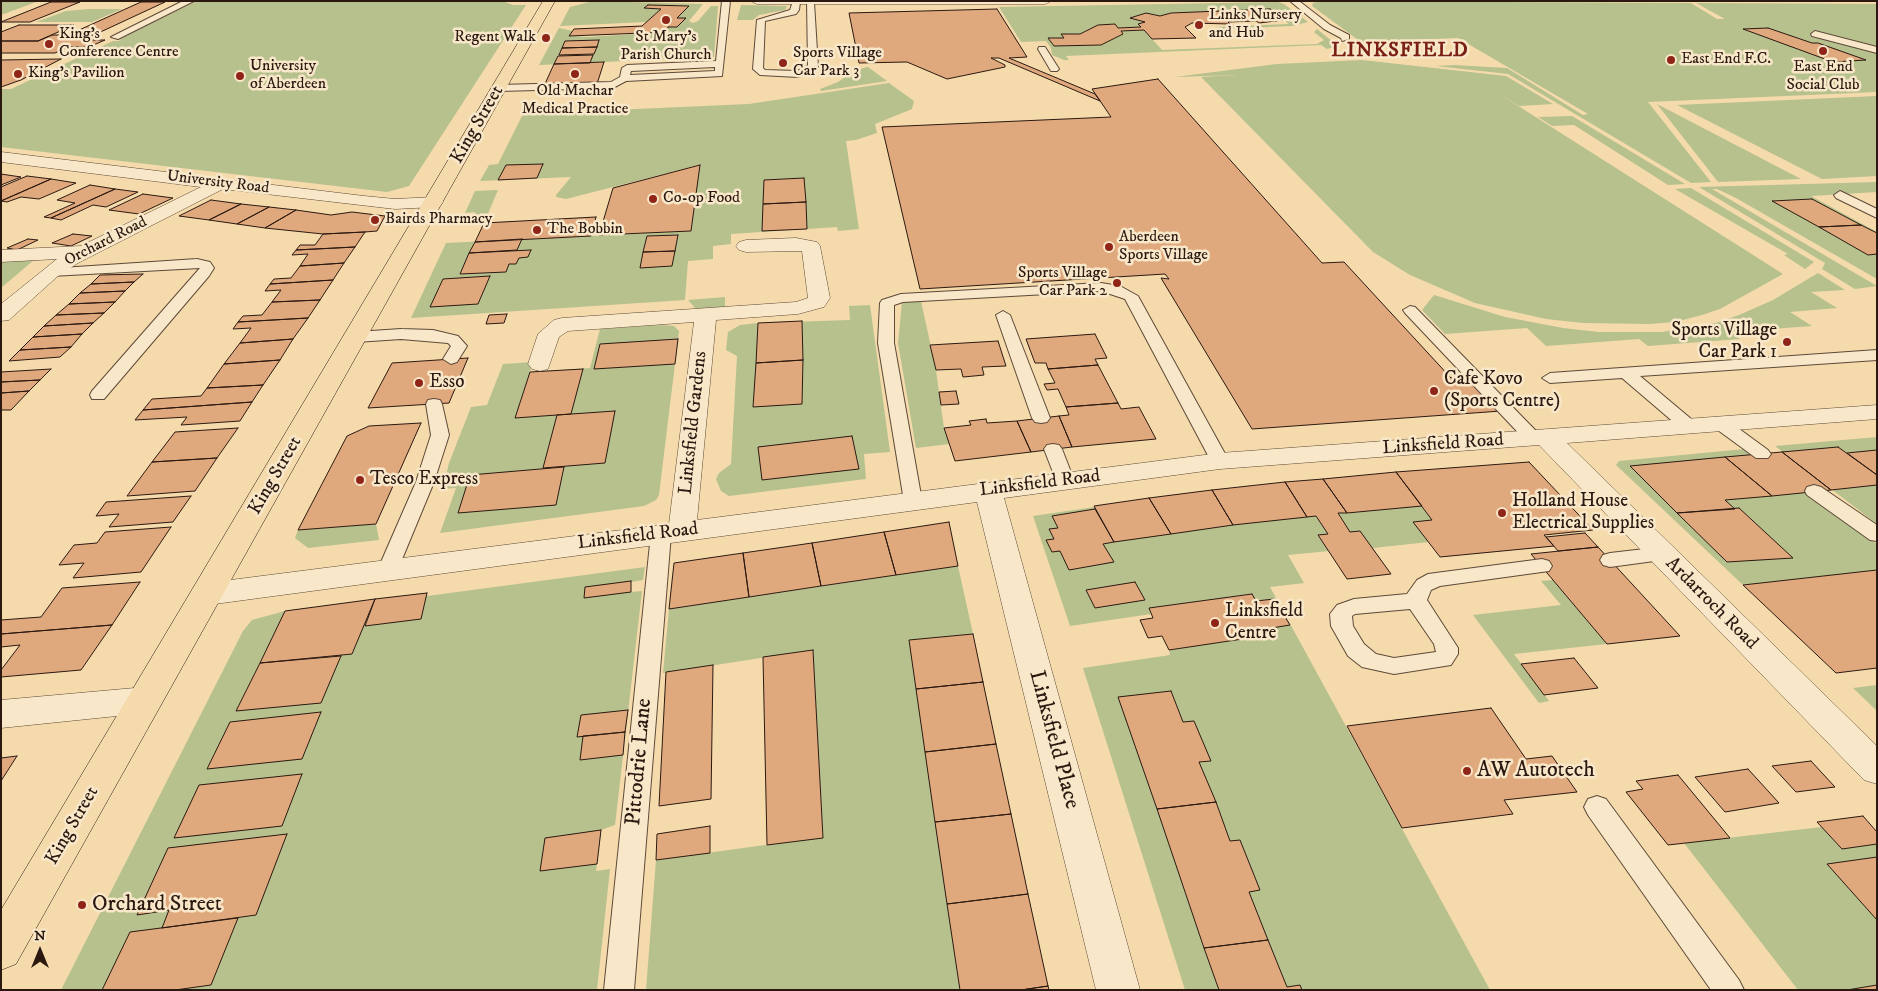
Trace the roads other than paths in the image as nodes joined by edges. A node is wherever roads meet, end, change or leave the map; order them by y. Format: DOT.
graph roads {
  1 [pos="190,1"];
  2 [pos="550,1"];
  3 [pos="726,1"];
  4 [pos="758,1"];
  5 [pos="785,1"];
  6 [pos="1045,1"];
  7 [pos="1294,1"];
  8 [pos="796,2"];
  9 [pos="810,2"];
  10 [pos="1815,34"];
  11 [pos="115,37"];
  12 [pos="1354,46"];
  13 [pos="1042,50"];
  14 [pos="1877,50"];
  15 [pos="1054,69"];
  16 [pos="499,88"];
  17 [pos="1,157"];
  18 [pos="220,184"];
  19 [pos="1840,195"];
  20 [pos="434,202"];
  21 [pos="1877,205"];
  22 [pos="1860,206"];
  23 [pos="1877,214"];
  24 [pos="746,246"];
  25 [pos="84,252"];
  26 [pos="1,256"];
  27 [pos="51,272"];
  28 [pos="1410,310"];
  29 [pos="706,314"];
  30 [pos="1,315"];
  31 [pos="1003,316"];
  32 [pos="356,337"];
  33 [pos="1877,355"];
  34 [pos="451,360"];
  35 [pos="540,364"];
  36 [pos="1626,373"];
  37 [pos="1550,378"];
  38 [pos="98,395"];
  39 [pos="434,404"];
  40 [pos="1877,412"];
  41 [pos="1041,418"];
  42 [pos="1721,424"];
  43 [pos="1690,427"];
  44 [pos="1541,438"];
  45 [pos="1053,449"];
  46 [pos="1762,454"];
  47 [pos="1220,461"];
  48 [pos="1065,480"];
  49 [pos="988,490"];
  50 [pos="1814,491"];
  51 [pos="913,501"];
  52 [pos="672,532"];
  53 [pos="1877,535"];
  54 [pos="1662,554"];
  55 [pos="1610,560"];
  56 [pos="1542,566"];
  57 [pos="388,569"];
  58 [pos="207,594"];
  59 [pos="1416,601"];
  60 [pos="146,700"];
  61 [pos="1,714"];
  62 [pos="1877,769"];
  63 [pos="1597,807"];
  64 [pos="1,950"];
  65 [pos="619,990"];
  66 [pos="1118,990"];
  67 [pos="1729,990"];
  1 -- 11 [label="lane"];
  2 -- 16 [label="main road, King Street"];
  3 -- 16 [label="lane"];
  4 -- 5 [label="street"];
  5 -- 8 [label="street"];
  6 -- 9 [label="street"];
  7 -- 12 [label="lane"];
  8 -- 9 [label="street"];
  8 -- 9 [label="lane"];
  10 -- 14 [label="lane"];
  13 -- 15 [label="lane"];
  16 -- 20 [label="main road, King Street"];
  17 -- 18 [label="street, University Road"];
  18 -- 20 [label="street, University Road"];
  18 -- 25 [label="street, Orchard Road"];
  19 -- 22 [label="lane"];
  20 -- 32 [label="main road, King Street"];
  21 -- 22 [label="lane"];
  22 -- 23 [label="lane"];
  24 -- 29 [label="street"];
  25 -- 26 [label="street"];
  25 -- 27 [label="street, Orchard Road"];
  27 -- 30 [label="street, Orchard Road"];
  27 -- 38 [label="lane"];
  28 -- 44 [label="lane"];
  29 -- 35 [label="street"];
  29 -- 52 [label="street, Linksfield Gardens"];
  31 -- 41 [label="lane"];
  32 -- 34 [label="lane"];
  32 -- 58 [label="main road, King Street"];
  33 -- 36 [label="lane"];
  36 -- 37 [label="lane"];
  36 -- 43 [label="lane"];
  39 -- 57 [label="lane"];
  40 -- 42 [label="street, Linksfield Road"];
  42 -- 43 [label="street, Linksfield Road"];
  42 -- 46 [label="lane"];
  43 -- 44 [label="street, Linksfield Road"];
  44 -- 47 [label="street, Linksfield Road"];
  44 -- 54 [label="street, Ardarroch Road"];
  45 -- 48 [label="lane"];
  47 -- 48 [label="street, Linksfield Road"];
  47 -- 51 [label="lane"];
  48 -- 49 [label="street, Linksfield Road"];
  49 -- 51 [label="street, Linksfield Road"];
  49 -- 66 [label="street, Linksfield Place"];
  50 -- 53 [label="lane"];
  51 -- 52 [label="street, Linksfield Road"];
  52 -- 57 [label="street, Linksfield Road"];
  52 -- 65 [label="lane, Pittodrie Lane"];
  54 -- 55 [label="lane"];
  54 -- 62 [label="street, Ardarroch Road"];
  56 -- 59 [label="lane"];
  57 -- 58 [label="street, Linksfield Road"];
  58 -- 60 [label="main road, King Street"];
  59 -- 59 [label="lane"];
  60 -- 61 [label="street"];
  60 -- 64 [label="main road, King Street"];
  63 -- 67 [label="lane"];
}
